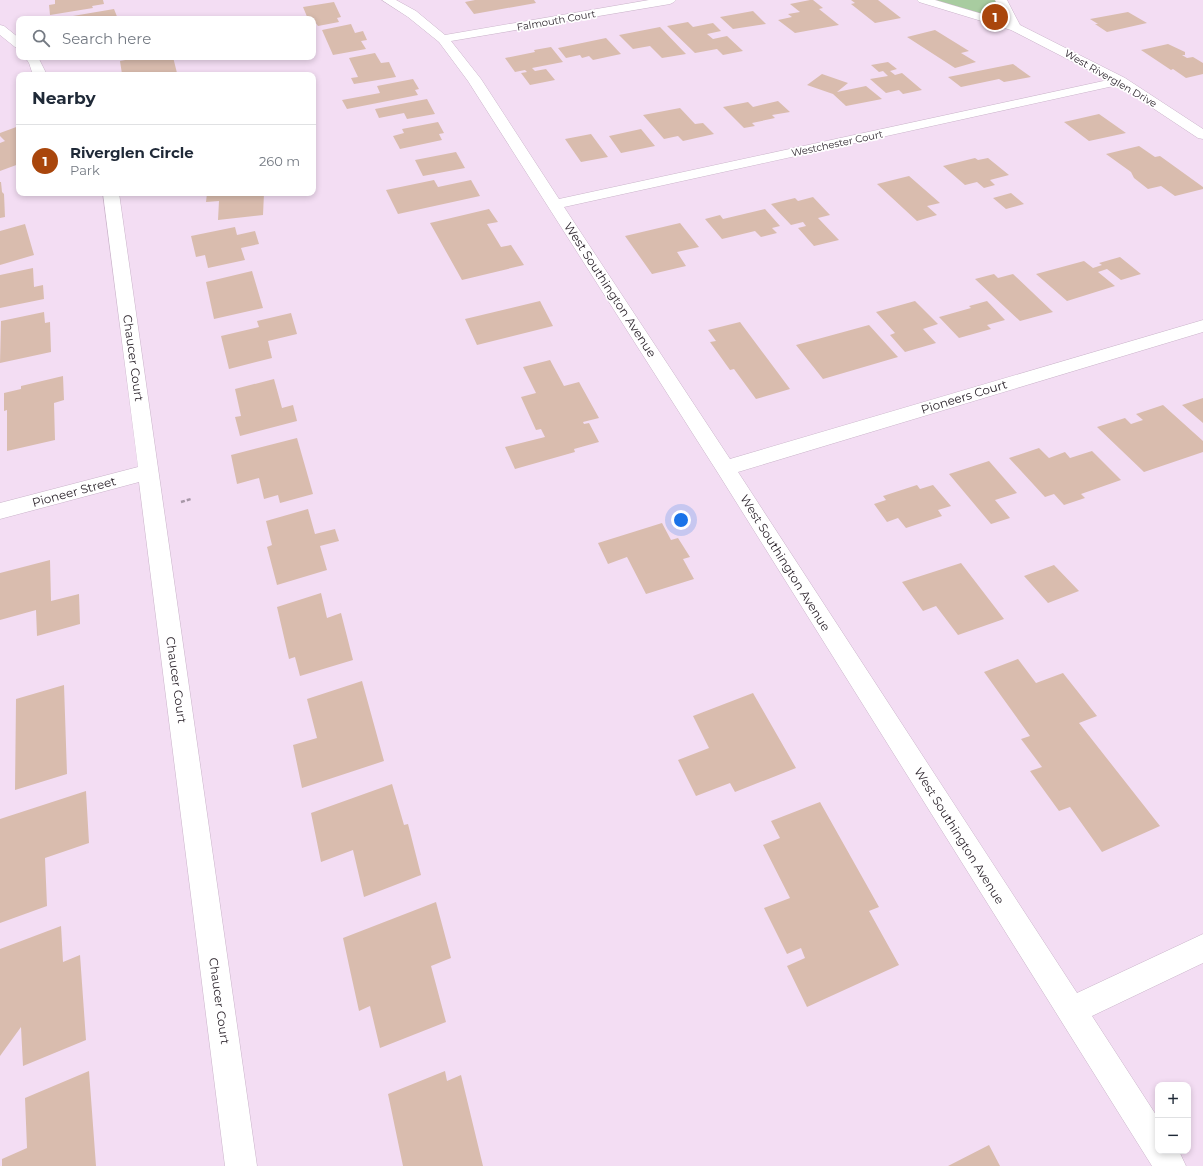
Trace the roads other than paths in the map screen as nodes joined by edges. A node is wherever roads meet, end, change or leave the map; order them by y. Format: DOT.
graph roads {
  1 [pos="388,0"];
  2 [pos="670,0"];
  3 [pos="923,0"];
  4 [pos="1001,0"];
  5 [pos="1015,27"];
  6 [pos="0,29"];
  7 [pos="443,40"];
  8 [pos="16,42"];
  9 [pos="33,60"];
  10 [pos="39,72"];
  11 [pos="1120,81"];
  12 [pos="1203,134"];
  13 [pos="111,196"];
  14 [pos="555,204"];
  15 [pos="1203,326"];
  16 [pos="725,468"];
  17 [pos="148,472"];
  18 [pos="0,511"];
  19 [pos="1203,948"];
  20 [pos="1071,1011"];
  21 [pos="1155,1142"];
  22 [pos="1163,1154"];
  23 [pos="241,1166"];
  24 [pos="1170,1166"];
  1 -- 7 [label="street, West Southington Avenue"];
  2 -- 7 [label="street, Falmouth Court"];
  3 -- 5 [label="street, West Riverglen Drive"];
  4 -- 5 [label="street"];
  5 -- 11 [label="street, West Riverglen Drive"];
  6 -- 8 [label="street"];
  7 -- 14 [label="street, West Southington Avenue"];
  9 -- 10 [label="street"];
  11 -- 12 [label="street, West Riverglen Drive"];
  11 -- 14 [label="street, Westchester Court"];
  13 -- 17 [label="street, Chaucer Court"];
  14 -- 16 [label="street, West Southington Avenue"];
  15 -- 16 [label="street, Pioneers Court"];
  16 -- 20 [label="street, West Southington Avenue"];
  17 -- 18 [label="street, Pioneer Street"];
  17 -- 23 [label="street, Chaucer Court"];
  19 -- 20 [label="street"];
  20 -- 21 [label="street, West Southington Avenue"];
  22 -- 24 [label="street"];
}
